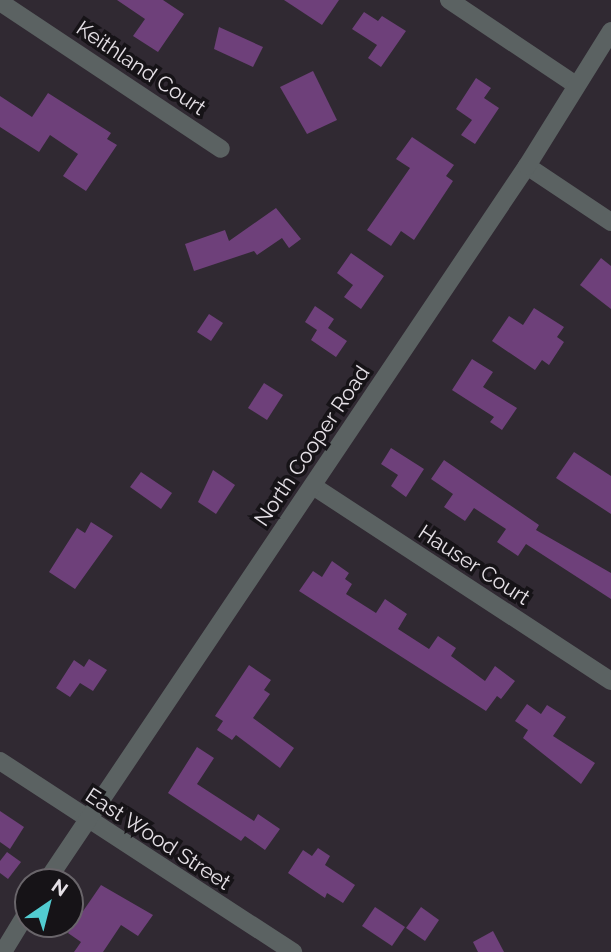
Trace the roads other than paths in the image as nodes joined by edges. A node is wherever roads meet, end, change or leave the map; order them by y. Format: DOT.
graph roads {
  1 [pos="449,0"];
  2 [pos="0,2"];
  3 [pos="611,32"];
  4 [pos="576,85"];
  5 [pos="221,149"];
  6 [pos="527,166"];
  7 [pos="611,222"];
  8 [pos="313,486"];
  9 [pos="611,681"];
  10 [pos="0,761"];
  11 [pos="85,820"];
  12 [pos="55,868"];
  13 [pos="14,934"];
  14 [pos="3,952"];
  15 [pos="293,952"];
  1 -- 4 [label="street"];
  2 -- 5 [label="street, Keithland Court"];
  3 -- 4 [label="street, North Cooper Road"];
  4 -- 6 [label="street, North Cooper Road"];
  6 -- 7 [label="street"];
  6 -- 8 [label="street, North Cooper Road"];
  8 -- 9 [label="street, Hauser Court"];
  8 -- 11 [label="street, North Cooper Road"];
  10 -- 11 [label="street, East Wood Street"];
  11 -- 12 [label="street, North Cooper Road"];
  11 -- 15 [label="street, East Wood Street"];
  13 -- 14 [label="street"];
}
